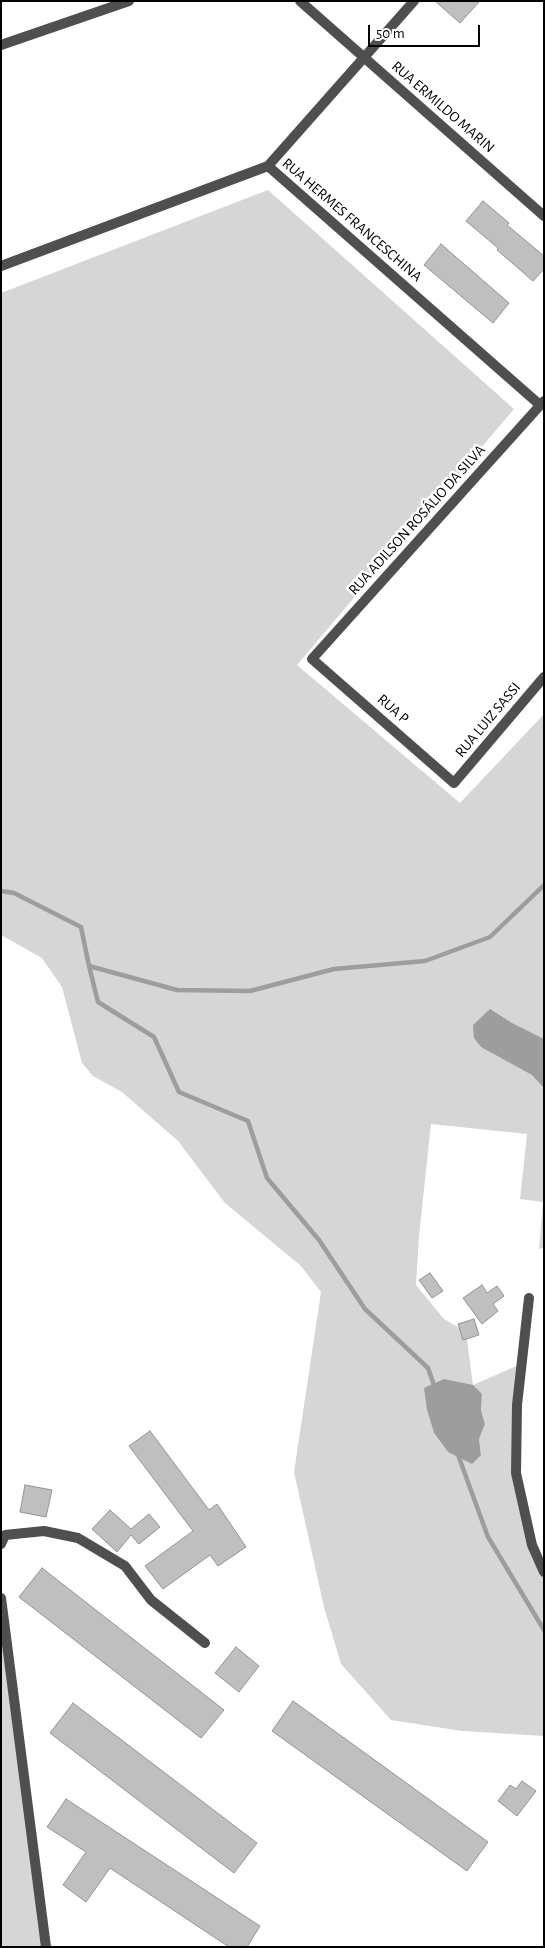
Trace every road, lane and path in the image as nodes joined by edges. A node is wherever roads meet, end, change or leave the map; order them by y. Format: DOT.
graph roads {
  1 [pos="129,1"];
  2 [pos="300,1"];
  3 [pos="414,1"];
  4 [pos="1,45"];
  5 [pos="364,58"];
  6 [pos="268,166"];
  7 [pos="544,216"];
  8 [pos="1,266"];
  9 [pos="542,403"];
  10 [pos="312,659"];
  11 [pos="544,677"];
  12 [pos="454,783"];
  13 [pos="529,1298"];
  14 [pos="1,1544"];
  15 [pos="544,1572"];
  16 [pos="1,1598"];
  17 [pos="205,1643"];
  18 [pos="46,1947"];
  1 -- 4 [label="street"];
  2 -- 5 [label="street, RUA ERMILDO MARIN"];
  3 -- 5 [label="street"];
  5 -- 6 [label="street"];
  5 -- 7 [label="street, RUA ERMILDO MARIN"];
  6 -- 8 [label="street, RUA HERMES FRANCESCHINA"];
  6 -- 9 [label="street, RUA HERMES FRANCESCHINA"];
  9 -- 10 [label="street, RUA ADILSON ROSÁLIO DA SILVA"];
  10 -- 12 [label="street, RUA P"];
  11 -- 12 [label="street, RUA LUIZ SASSI"];
  13 -- 15 [label="street"];
  14 -- 17 [label="street"];
  16 -- 18 [label="street"];
}
